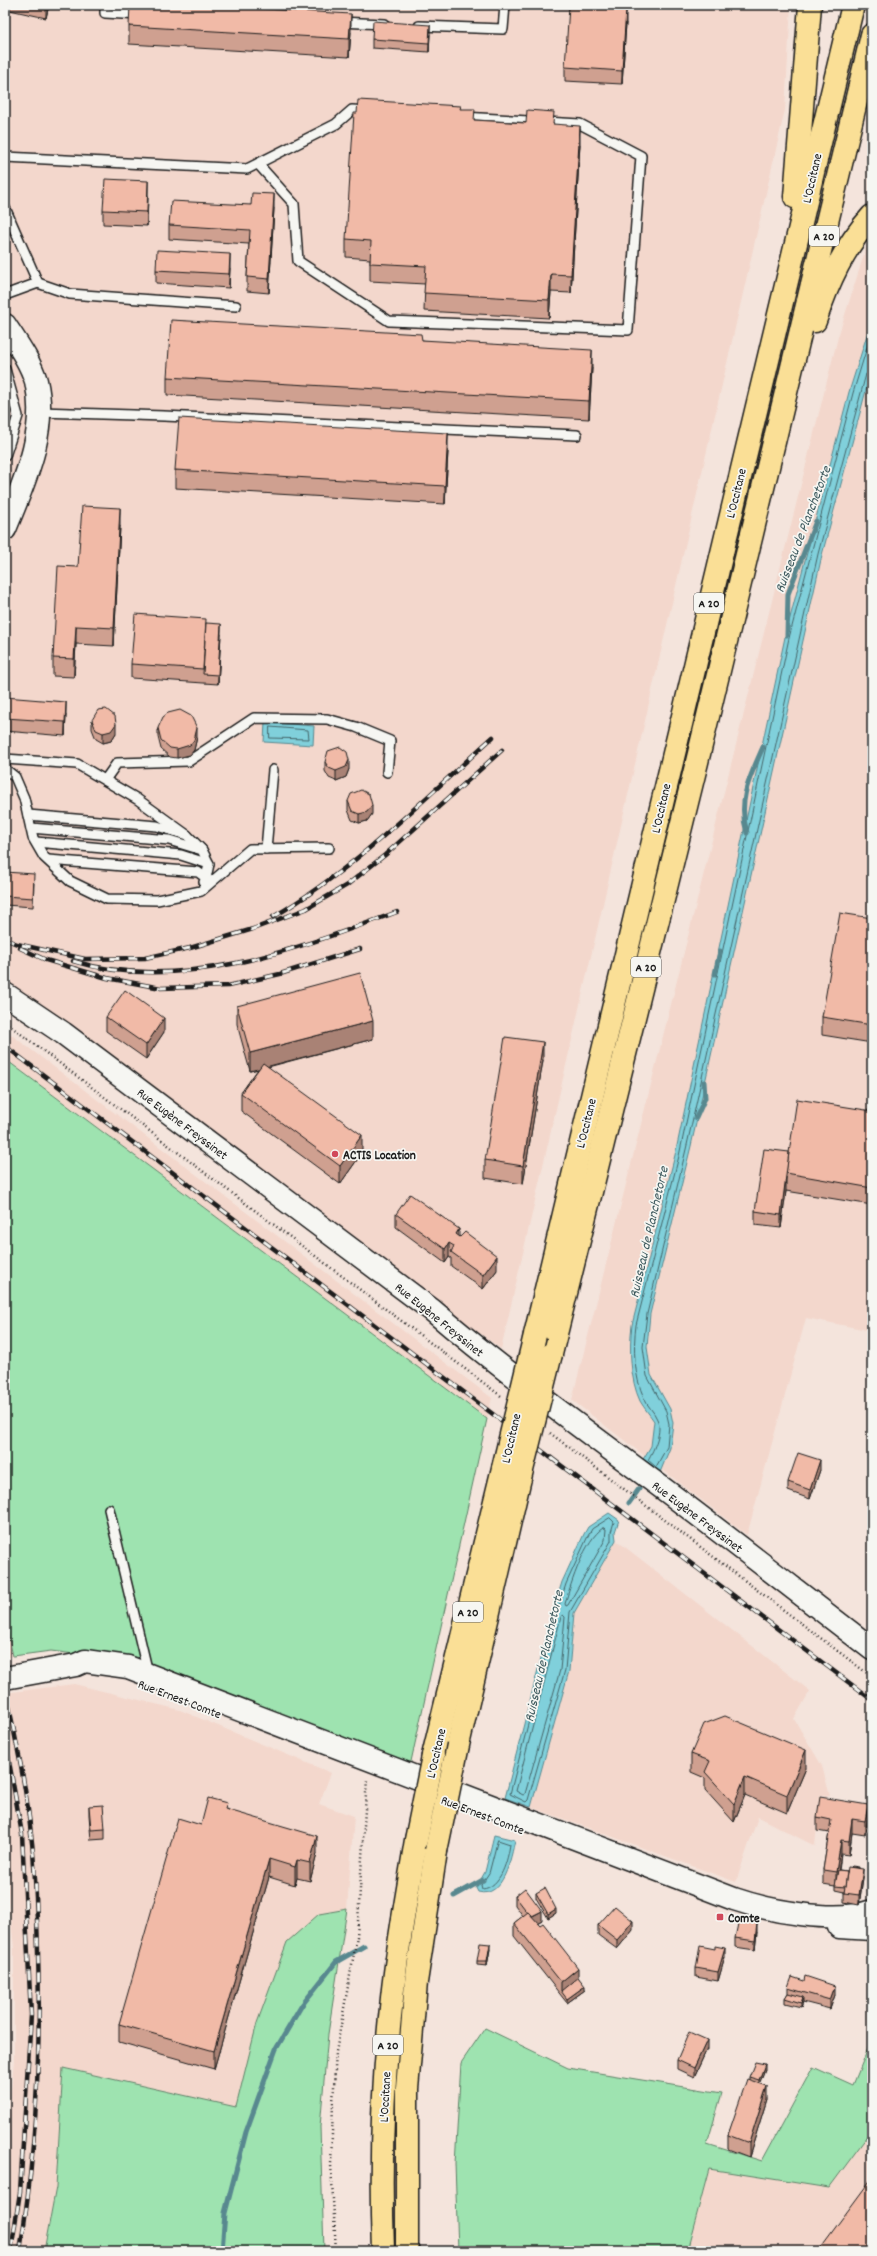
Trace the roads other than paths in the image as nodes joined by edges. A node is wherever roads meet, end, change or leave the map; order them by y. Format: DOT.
graph roads {
  1 [pos="105,5"];
  2 [pos="505,5"];
  3 [pos="810,5"];
  4 [pos="853,5"];
  5 [pos="152,15"];
  6 [pos="328,22"];
  7 [pos="391,25"];
  8 [pos="407,25"];
  9 [pos="872,35"];
  10 [pos="376,111"];
  11 [pos="454,116"];
  12 [pos="5,157"];
  13 [pos="258,164"];
  14 [pos="5,208"];
  15 [pos="872,216"];
  16 [pos="788,276"];
  17 [pos="38,282"];
  18 [pos="5,295"];
  19 [pos="236,306"];
  20 [pos="5,325"];
  21 [pos="5,370"];
  22 [pos="40,412"];
  23 [pos="577,435"];
  24 [pos="775,438"];
  25 [pos="5,456"];
  26 [pos="10,503"];
  27 [pos="5,529"];
  28 [pos="5,759"];
  29 [pos="5,769"];
  30 [pos="273,770"];
  31 [pos="387,772"];
  32 [pos="105,780"];
  33 [pos="28,815"];
  34 [pos="31,828"];
  35 [pos="187,835"];
  36 [pos="36,842"];
  37 [pos="329,848"];
  38 [pos="266,849"];
  39 [pos="202,850"];
  40 [pos="48,860"];
  41 [pos="209,864"];
  42 [pos="206,878"];
  43 [pos="200,891"];
  44 [pos="5,994"];
  45 [pos="512,1473"];
  46 [pos="109,1509"];
  47 [pos="872,1650"];
  48 [pos="76,1665"];
  49 [pos="148,1674"];
  50 [pos="5,1678"];
  51 [pos="872,1911"];
  52 [pos="872,1929"];
  53 [pos="383,2251"];
  54 [pos="408,2251"];
  1 -- 5 [label="lane"];
  2 -- 8 [label="lane"];
  3 -- 16 [label="highway"];
  4 -- 16 [label="highway, L'Occitane / A 20"];
  6 -- 7 [label="lane"];
  9 -- 24 [label="highway, L'Occitane / A 20"];
  10 -- 13 [label="lane"];
  11 -- 13 [label="lane"];
  12 -- 13 [label="lane"];
  14 -- 17 [label="lane"];
  15 -- 24 [label="highway"];
  16 -- 45 [label="highway, L'Occitane / A 20, bridge"];
  17 -- 18 [label="lane"];
  17 -- 19 [label="lane"];
  20 -- 22 [label="street"];
  21 -- 25 [label="lane"];
  22 -- 23 [label="lane"];
  22 -- 26 [label="street"];
  24 -- 45 [label="highway, L'Occitane / A 20, bridge"];
  26 -- 27 [label="street"];
  28 -- 32 [label="lane"];
  29 -- 33 [label="lane"];
  30 -- 38 [label="lane"];
  31 -- 32 [label="lane"];
  32 -- 35 [label="lane"];
  33 -- 34 [label="lane"];
  33 -- 35 [label="lane"];
  34 -- 36 [label="lane"];
  34 -- 39 [label="lane"];
  35 -- 39 [label="lane"];
  36 -- 40 [label="lane"];
  36 -- 41 [label="lane"];
  37 -- 38 [label="lane"];
  38 -- 43 [label="lane"];
  39 -- 41 [label="lane"];
  40 -- 42 [label="lane"];
  40 -- 43 [label="lane"];
  41 -- 42 [label="lane"];
  42 -- 43 [label="lane"];
  44 -- 47 [label="street, Rue Eugène Freyssinet"];
  45 -- 53 [label="highway, L'Occitane / A 20, bridge"];
  45 -- 54 [label="highway, L'Occitane / A 20, bridge"];
  46 -- 49 [label="lane"];
  48 -- 49 [label="street, Rue Ernest Comte"];
  48 -- 50 [label="street, Rue Ernest Comte"];
  48 -- 52 [label="street, Rue Ernest Comte"];
  49 -- 51 [label="street, Rue Ernest Comte"];
}
